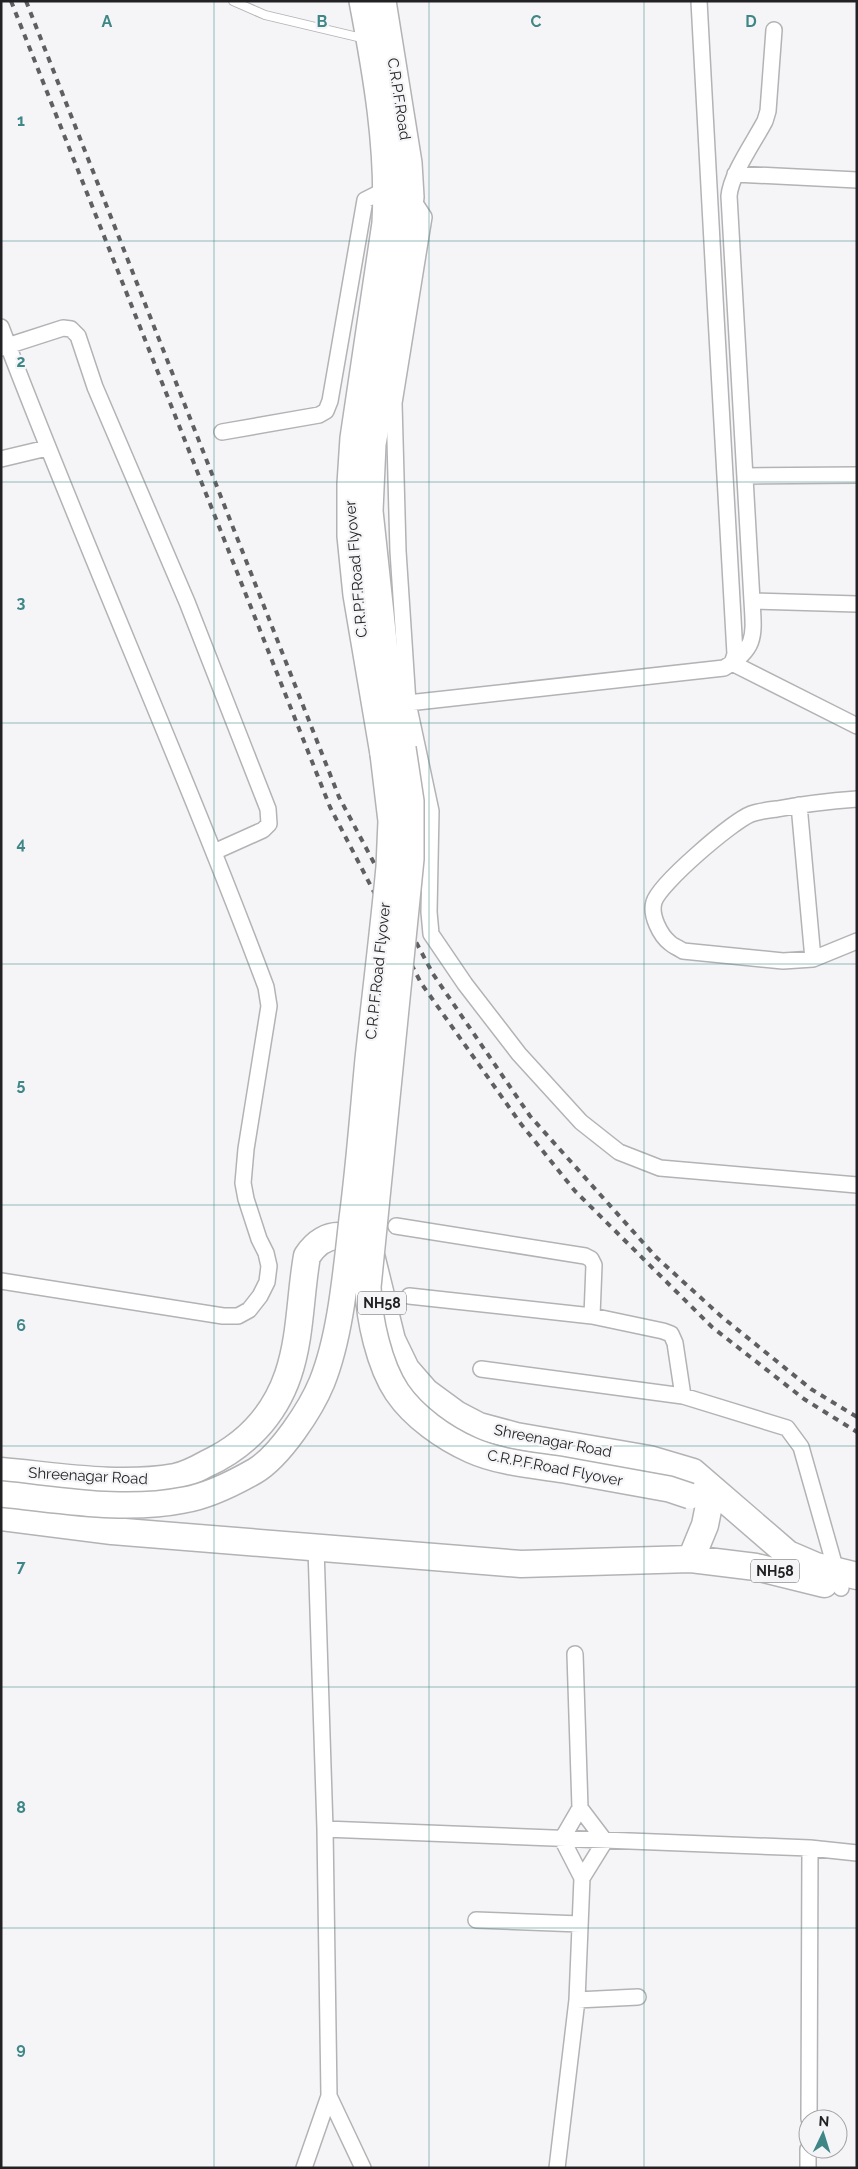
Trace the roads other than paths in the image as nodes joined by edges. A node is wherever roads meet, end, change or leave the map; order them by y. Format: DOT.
graph roads {
  1 [pos="233,1"];
  2 [pos="362,1"];
  3 [pos="383,1"];
  4 [pos="700,1"];
  5 [pos="774,30"];
  6 [pos="369,40"];
  7 [pos="735,174"];
  8 [pos="857,180"];
  9 [pos="387,189"];
  10 [pos="411,197"];
  11 [pos="1,327"];
  12 [pos="5,347"];
  13 [pos="222,432"];
  14 [pos="47,448"];
  15 [pos="1,459"];
  16 [pos="857,475"];
  17 [pos="746,476"];
  18 [pos="752,601"];
  19 [pos="857,604"];
  20 [pos="732,663"];
  21 [pos="408,703"];
  22 [pos="857,726"];
  23 [pos="857,798"];
  24 [pos="799,805"];
  25 [pos="214,852"];
  26 [pos="857,941"];
  27 [pos="813,959"];
  28 [pos="857,1185"];
  29 [pos="396,1226"];
  30 [pos="1,1282"];
  31 [pos="409,1296"];
  32 [pos="592,1316"];
  33 [pos="481,1369"];
  34 [pos="683,1396"];
  35 [pos="1,1471"];
  36 [pos="1,1494"];
  37 [pos="699,1501"];
  38 [pos="739,1512"];
  39 [pos="1,1517"];
  40 [pos="316,1548"];
  41 [pos="691,1560"];
  42 [pos="848,1582"];
  43 [pos="574,1654"];
  44 [pos="580,1808"];
  45 [pos="325,1829"];
  46 [pos="562,1839"];
  47 [pos="605,1841"];
  48 [pos="810,1848"];
  49 [pos="857,1853"];
  50 [pos="582,1878"];
  51 [pos="476,1920"];
  52 [pos="580,1924"];
  53 [pos="638,1997"];
  54 [pos="577,2000"];
  55 [pos="329,2096"];
  56 [pos="808,2109"];
  57 [pos="307,2161"];
  58 [pos="297,2168"];
  59 [pos="363,2168"];
  60 [pos="557,2168"];
  1 -- 6 [label="lane"];
  2 -- 6 [label="main road, C.R.P.F.Road"];
  3 -- 10 [label="main road, C.R.P.F.Road"];
  4 -- 20 [label="street"];
  5 -- 7 [label="street"];
  6 -- 9 [label="main road, C.R.P.F.Road"];
  7 -- 8 [label="street"];
  7 -- 17 [label="street"];
  9 -- 10 [label="street"];
  9 -- 13 [label="street"];
  9 -- 36 [label="main road, C.R.P.F.Road Flyover, bridge"];
  10 -- 21 [label="street"];
  10 -- 37 [label="main road, C.R.P.F.Road Flyover, bridge"];
  11 -- 12 [label="street"];
  12 -- 14 [label="street"];
  12 -- 25 [label="street"];
  14 -- 15 [label="street"];
  14 -- 25 [label="street"];
  16 -- 17 [label="street"];
  17 -- 18 [label="street"];
  18 -- 19 [label="street"];
  18 -- 20 [label="street"];
  20 -- 21 [label="street"];
  20 -- 22 [label="street"];
  21 -- 28 [label="street"];
  23 -- 24 [label="street"];
  24 -- 27 [label="street"];
  24 -- 27 [label="street"];
  25 -- 30 [label="street"];
  26 -- 27 [label="street"];
  29 -- 32 [label="street"];
  31 -- 32 [label="street"];
  32 -- 34 [label="street"];
  33 -- 34 [label="street"];
  34 -- 42 [label="street"];
  35 -- 38 [label="highway, Shreenagar Road / NH58"];
  37 -- 38 [label="main road"];
  37 -- 41 [label="highway"];
  38 -- 42 [label="highway, Shreenagar Road / NH58"];
  39 -- 40 [label="highway, NH58"];
  40 -- 41 [label="highway, NH58"];
  40 -- 45 [label="street"];
  41 -- 42 [label="highway, NH58"];
  43 -- 44 [label="street"];
  44 -- 46 [label="street"];
  44 -- 47 [label="street"];
  45 -- 46 [label="street"];
  45 -- 55 [label="street"];
  46 -- 47 [label="street"];
  46 -- 50 [label="street"];
  47 -- 48 [label="street"];
  47 -- 50 [label="street"];
  48 -- 49 [label="street"];
  48 -- 56 [label="street"];
  50 -- 52 [label="street"];
  51 -- 52 [label="street"];
  52 -- 54 [label="street"];
  53 -- 54 [label="street"];
  54 -- 60 [label="street"];
  55 -- 57 [label="street"];
  55 -- 59 [label="street"];
  57 -- 58 [label="street"];
}
